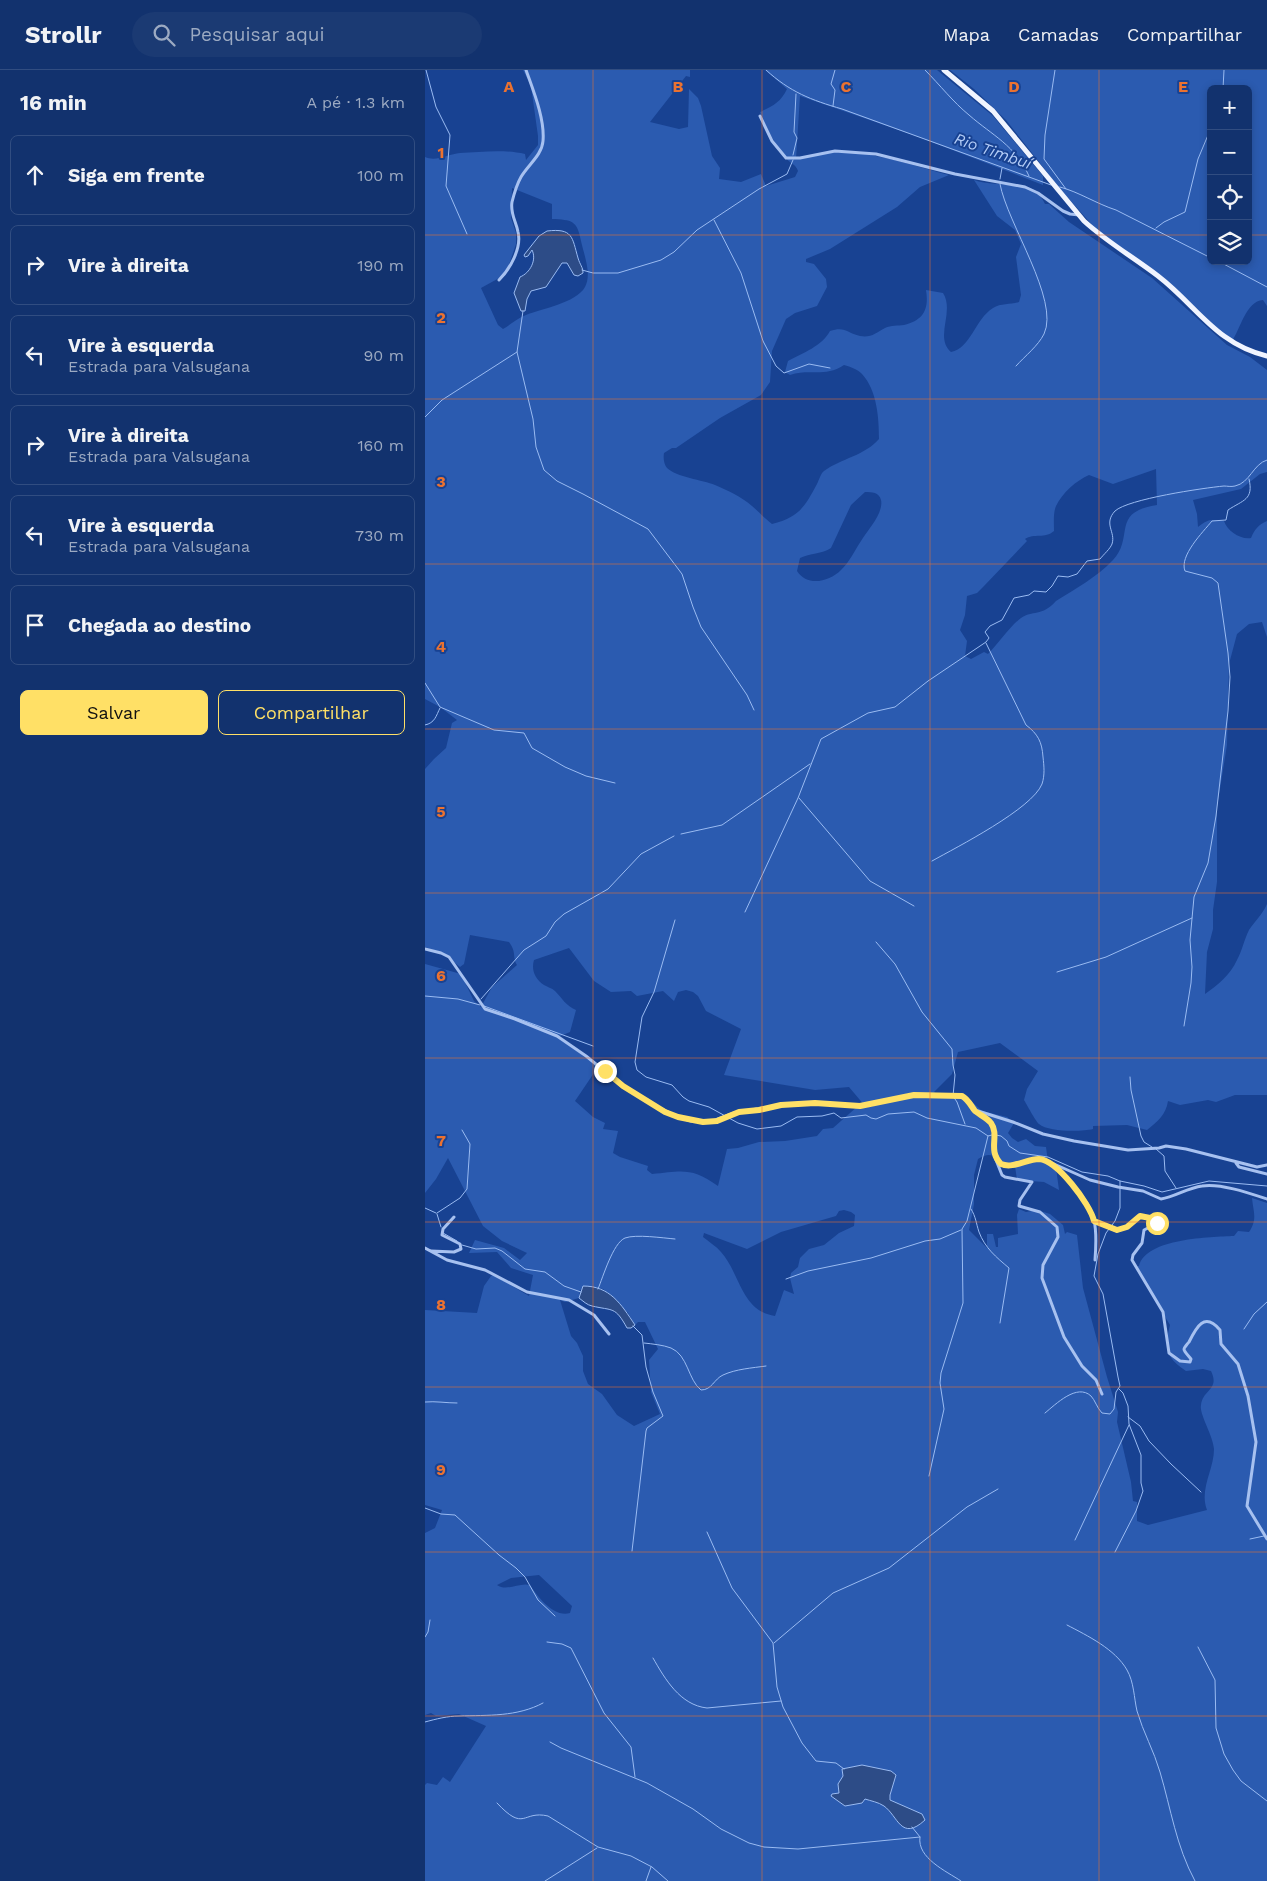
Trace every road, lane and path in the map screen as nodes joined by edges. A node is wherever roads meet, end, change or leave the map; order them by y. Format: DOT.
graph roads {
  1 [pos="526,70"];
  2 [pos="944,70"];
  3 [pos="760,116"];
  4 [pos="1080,216"];
  5 [pos="499,280"];
  6 [pos="1267,356"];
  7 [pos="425,949"];
  8 [pos="975,1110"];
  9 [pos="995,1158"];
  10 [pos="1236,1163"];
  11 [pos="1267,1164"];
  12 [pos="1055,1166"];
  13 [pos="1267,1174"];
  14 [pos="1267,1199"];
  15 [pos="454,1217"];
  16 [pos="1094,1221"];
  17 [pos="425,1248"];
  18 [pos="430,1251"];
  19 [pos="1095,1260"];
  20 [pos="609,1334"];
  21 [pos="1102,1394"];
  22 [pos="1267,1539"];
  1 -- 5 [label="street"];
  2 -- 4 [label="main road"];
  3 -- 4 [label="street"];
  4 -- 6 [label="main road"];
  7 -- 8 [label="street"];
  8 -- 9 [label="street"];
  8 -- 10 [label="street"];
  9 -- 12 [label="street"];
  9 -- 21 [label="street"];
  10 -- 11 [label="street"];
  10 -- 13 [label="street"];
  12 -- 14 [label="street"];
  12 -- 16 [label="street"];
  15 -- 18 [label="street"];
  16 -- 19 [label="street"];
  16 -- 22 [label="street"];
  17 -- 18 [label="street"];
  18 -- 20 [label="street"];
}
